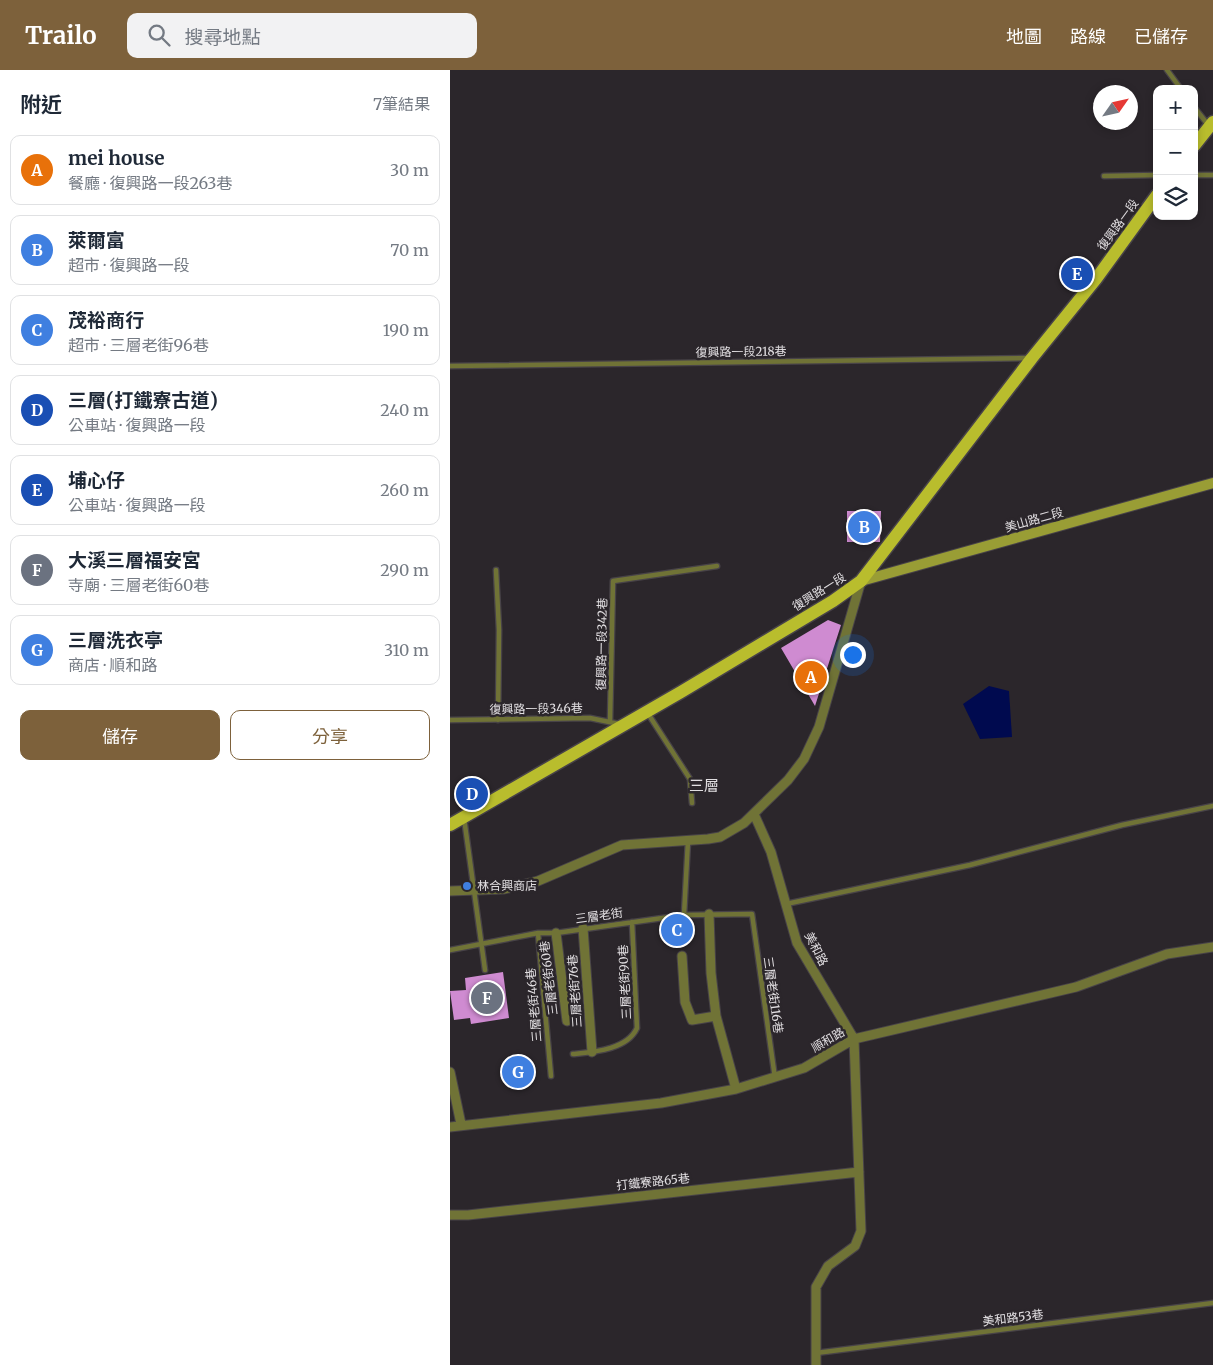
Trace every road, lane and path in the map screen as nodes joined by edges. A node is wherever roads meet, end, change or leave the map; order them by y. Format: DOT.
graph roads {
  1 [pos="1167,70"];
  2 [pos="1178,85"];
  3 [pos="1198,111"];
  4 [pos="1211,125"];
  5 [pos="1198,141"];
  6 [pos="1198,175"];
  7 [pos="1213,175"];
  8 [pos="1104,176"];
  9 [pos="1153,176"];
  10 [pos="1153,201"];
  11 [pos="1032,358"];
  12 [pos="450,366"];
  13 [pos="1213,483"];
  14 [pos="717,566"];
  15 [pos="496,570"];
  16 [pos="861,581"];
  17 [pos="647,711"];
  18 [pos="450,720"];
  19 [pos="498,720"];
  20 [pos="610,722"];
  21 [pos="623,724"];
  22 [pos="692,803"];
  23 [pos="1213,806"];
  24 [pos="754,814"];
  25 [pos="464,817"];
  26 [pos="450,825"];
  27 [pos="688,841"];
  28 [pos="450,891"];
  29 [pos="473,891"];
  30 [pos="786,904"];
  31 [pos="709,914"];
  32 [pos="752,914"];
  33 [pos="684,915"];
  34 [pos="632,922"];
  35 [pos="583,928"];
  36 [pos="556,932"];
  37 [pos="538,933"];
  38 [pos="481,942"];
  39 [pos="1213,947"];
  40 [pos="450,950"];
  41 [pos="682,956"];
  42 [pos="485,970"];
  43 [pos="716,1016"];
  44 [pos="567,1021"];
  45 [pos="854,1039"];
  46 [pos="592,1052"];
  47 [pos="573,1054"];
  48 [pos="450,1072"];
  49 [pos="551,1076"];
  50 [pos="775,1079"];
  51 [pos="736,1089"];
  52 [pos="461,1124"];
  53 [pos="450,1127"];
  54 [pos="859,1172"];
  55 [pos="450,1215"];
  56 [pos="1213,1303"];
  57 [pos="816,1353"];
  58 [pos="816,1365"];
  1 -- 2 [label="lane"];
  3 -- 4 [label="lane"];
  4 -- 5 [label="main road"];
  6 -- 7 [label="lane"];
  8 -- 9 [label="lane"];
  10 -- 11 [label="main road, 復興路一段"];
  11 -- 12 [label="lane, 復興路一段218巷"];
  11 -- 16 [label="main road, 復興路一段"];
  13 -- 16 [label="street, 美山路二段"];
  14 -- 20 [label="lane, 復興路一段342巷"];
  15 -- 19 [label="lane"];
  16 -- 17 [label="main road, 復興路一段"];
  16 -- 24 [label="street"];
  17 -- 21 [label="main road, 復興路一段"];
  17 -- 22 [label="lane"];
  18 -- 19 [label="lane, 復興路一段346巷"];
  19 -- 20 [label="lane, 復興路一段346巷"];
  20 -- 21 [label="lane, 復興路一段346巷"];
  21 -- 25 [label="main road, 復興路一段"];
  23 -- 30 [label="lane"];
  24 -- 27 [label="street"];
  24 -- 30 [label="street, 美和路"];
  25 -- 26 [label="main road, 復興路一段"];
  25 -- 29 [label="lane"];
  27 -- 29 [label="street"];
  27 -- 33 [label="lane"];
  28 -- 29 [label="street"];
  29 -- 38 [label="lane"];
  30 -- 45 [label="street, 美和路"];
  31 -- 32 [label="lane, 三層老街"];
  31 -- 33 [label="lane, 三層老街"];
  31 -- 43 [label="street"];
  32 -- 50 [label="lane, 三層老街116巷"];
  33 -- 34 [label="lane, 三層老街"];
  34 -- 35 [label="lane, 三層老街"];
  34 -- 46 [label="lane, 三層老街90巷"];
  35 -- 36 [label="lane, 三層老街"];
  35 -- 46 [label="street, 三層老街76巷"];
  36 -- 37 [label="lane, 三層老街"];
  36 -- 44 [label="street, 三層老街60巷"];
  37 -- 38 [label="lane, 三層老街"];
  37 -- 49 [label="lane, 三層老街46巷"];
  38 -- 40 [label="lane, 三層老街"];
  38 -- 42 [label="lane"];
  39 -- 45 [label="street, 順和路"];
  41 -- 43 [label="street"];
  43 -- 51 [label="street"];
  45 -- 50 [label="street, 順和路"];
  45 -- 54 [label="street, 美和路"];
  46 -- 47 [label="lane, 三層老街90巷"];
  48 -- 52 [label="street"];
  50 -- 51 [label="street, 順和路"];
  51 -- 52 [label="street, 順和路"];
  52 -- 53 [label="street, 順和路"];
  54 -- 55 [label="street, 打鐵寮路65巷"];
  54 -- 57 [label="street, 美和路"];
  56 -- 57 [label="lane, 美和路53巷"];
  57 -- 58 [label="street, 美和路"];
}
